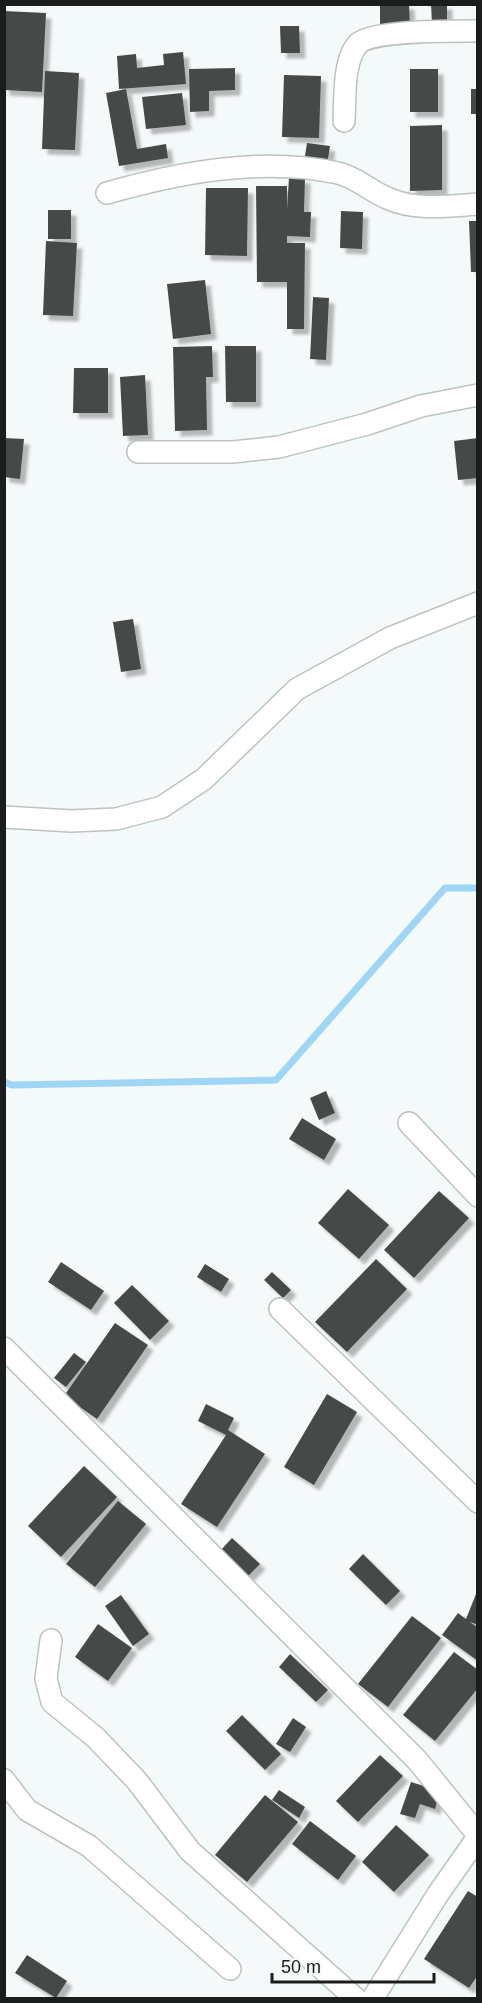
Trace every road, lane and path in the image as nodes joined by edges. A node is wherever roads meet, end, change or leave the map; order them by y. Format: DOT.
graph roads {
  1 [pos="477,31"];
  2 [pos="344,121"];
  3 [pos="107,193"];
  4 [pos="477,204"];
  5 [pos="477,395"];
  6 [pos="138,452"];
  7 [pos="477,603"];
  8 [pos="4,817"];
  9 [pos="409,1123"];
  10 [pos="477,1196"];
  11 [pos="280,1309"];
  12 [pos="4,1348"];
  13 [pos="477,1502"];
  14 [pos="51,1640"];
  15 [pos="4,1780"];
  16 [pos="476,1844"];
  17 [pos="230,1969"];
  18 [pos="355,1998"];
  19 [pos="373,1998"];
  1 -- 2 [label="street"];
  3 -- 4 [label="street"];
  5 -- 6 [label="street"];
  7 -- 8 [label="street"];
  9 -- 10 [label="street"];
  11 -- 13 [label="street"];
  12 -- 16 [label="street"];
  14 -- 18 [label="street"];
  15 -- 17 [label="street"];
  16 -- 19 [label="street"];
}
